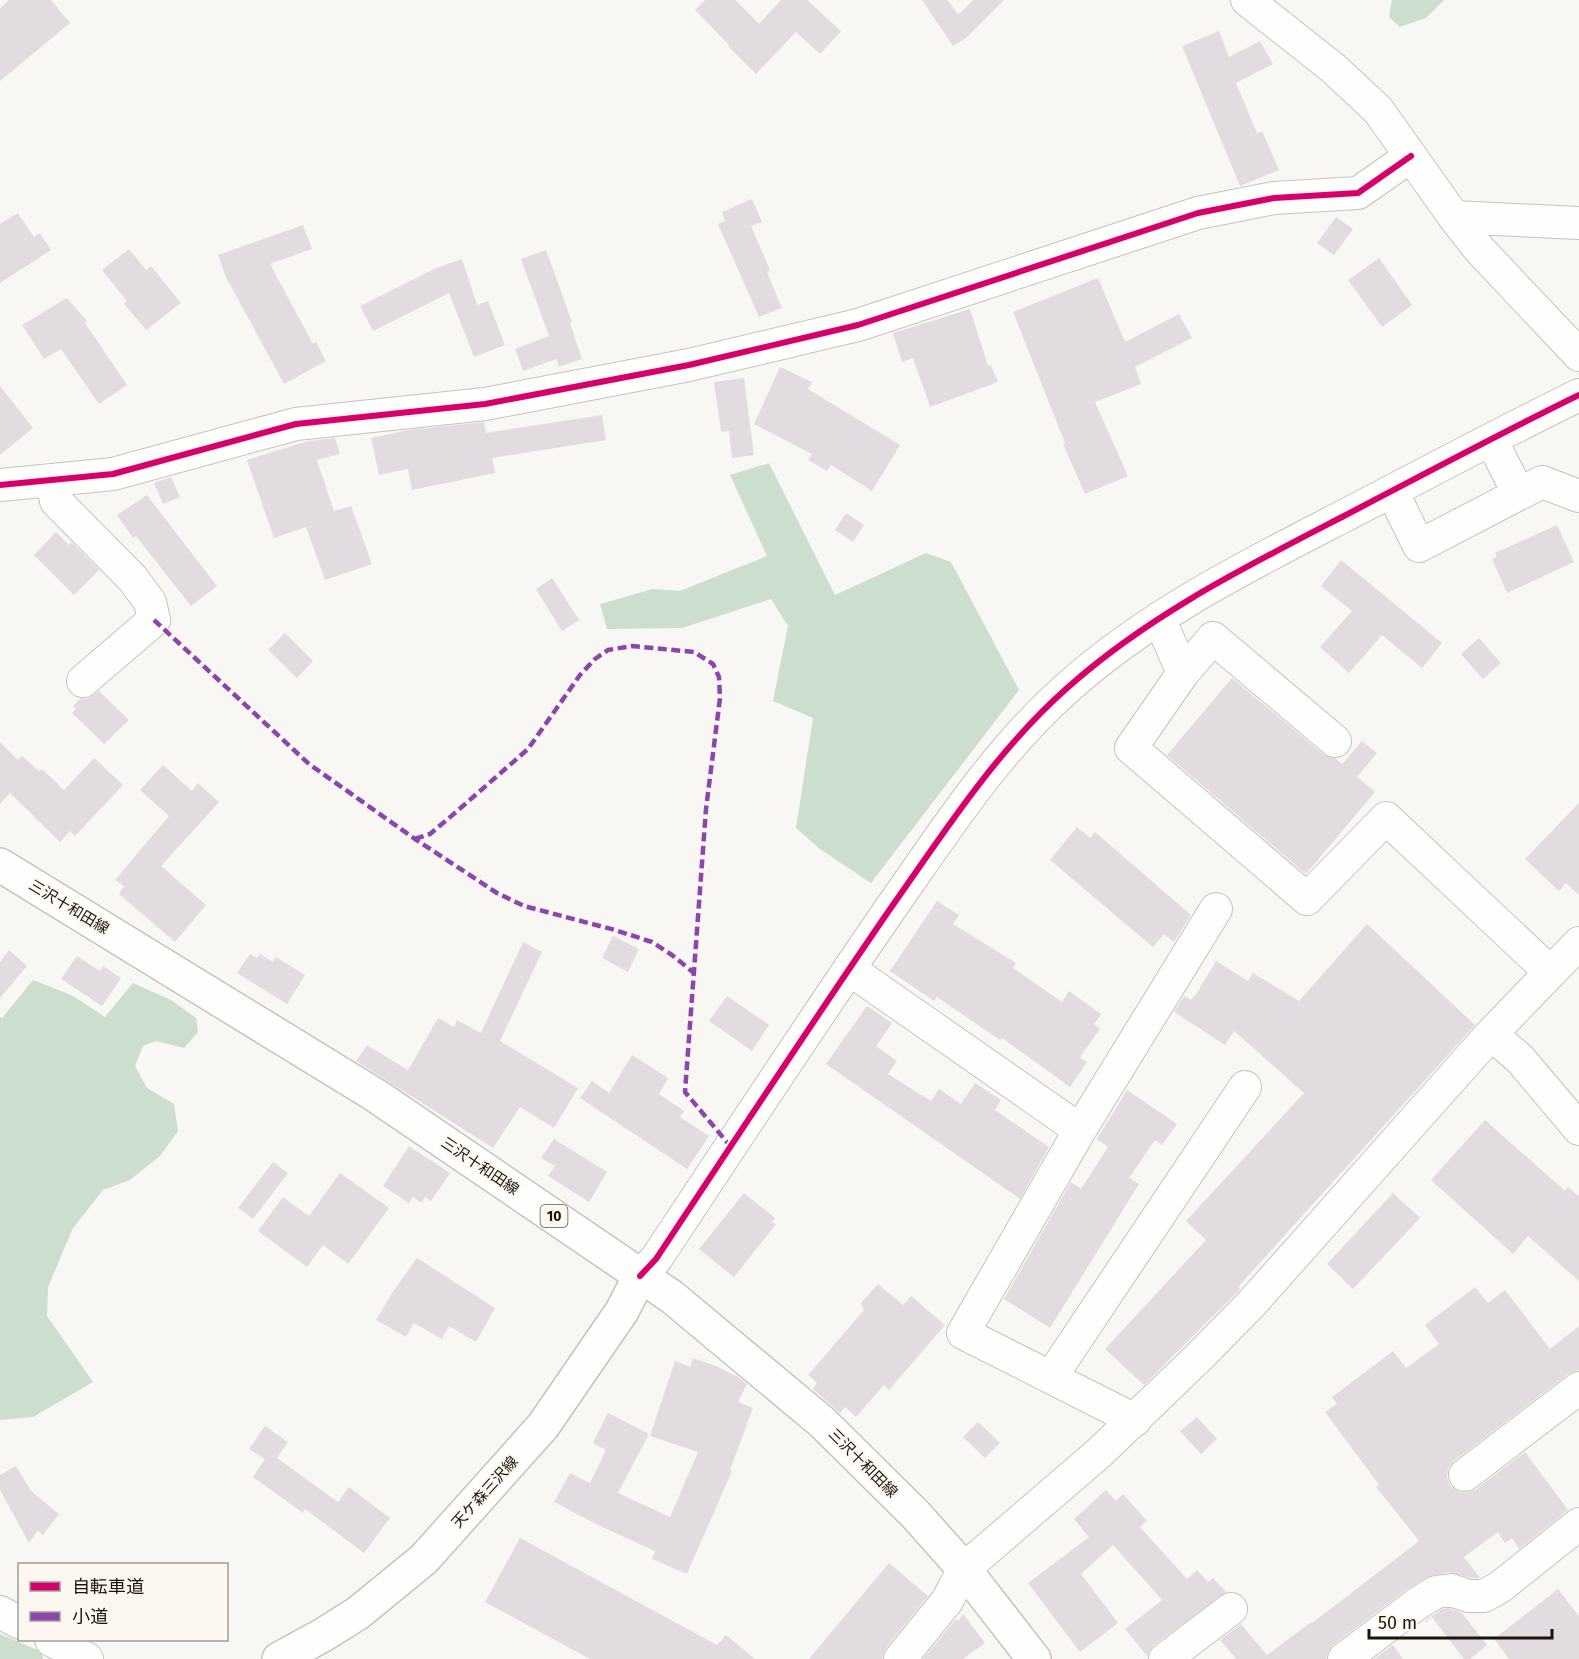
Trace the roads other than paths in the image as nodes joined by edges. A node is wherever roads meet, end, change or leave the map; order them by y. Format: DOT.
graph roads {
  1 [pos="1247,0"];
  2 [pos="1411,156"];
  3 [pos="1454,217"];
  4 [pos="1579,223"];
  5 [pos="1579,356"];
  6 [pos="1579,395"];
  7 [pos="1491,440"];
  8 [pos="52,480"];
  9 [pos="0,485"];
  10 [pos="1392,491"];
  11 [pos="1519,494"];
  12 [pos="1579,496"];
  13 [pos="1159,618"];
  14 [pos="1183,673"];
  15 [pos="83,681"];
  16 [pos="1335,741"];
  17 [pos="0,865"];
  18 [pos="1216,909"];
  19 [pos="1579,943"];
  20 [pos="849,969"];
  21 [pos="1550,972"];
  22 [pos="1491,1034"];
  23 [pos="1245,1087"];
  24 [pos="1579,1129"];
  25 [pos="1080,1130"];
  26 [pos="640,1276"];
  27 [pos="1051,1377"];
  28 [pos="1579,1388"];
  29 [pos="1136,1420"];
  30 [pos="1465,1475"];
  31 [pos="1579,1524"];
  32 [pos="964,1569"];
  33 [pos="1231,1609"];
  34 [pos="0,1612"];
  35 [pos="18,1622"];
  36 [pos="53,1641"];
  37 [pos="87,1659"];
  38 [pos="279,1659"];
  39 [pos="900,1659"];
  40 [pos="1034,1659"];
  41 [pos="1165,1659"];
  42 [pos="1344,1659"];
  1 -- 2 [label="street"];
  2 -- 3 [label="street"];
  2 -- 8 [label="street"];
  3 -- 4 [label="street"];
  3 -- 5 [label="street"];
  6 -- 7 [label="street"];
  7 -- 10 [label="street"];
  7 -- 11 [label="street"];
  8 -- 9 [label="street"];
  8 -- 15 [label="street"];
  10 -- 11 [label="street"];
  10 -- 13 [label="street"];
  11 -- 12 [label="street"];
  13 -- 14 [label="street"];
  13 -- 20 [label="street"];
  14 -- 16 [label="street"];
  14 -- 21 [label="street"];
  17 -- 26 [label="main road, 三沢十和田線 / 10"];
  18 -- 25 [label="street"];
  19 -- 21 [label="street"];
  20 -- 25 [label="street"];
  20 -- 26 [label="street"];
  21 -- 22 [label="street"];
  22 -- 24 [label="street"];
  22 -- 29 [label="street"];
  23 -- 27 [label="street"];
  25 -- 27 [label="street"];
  26 -- 32 [label="main road, 三沢十和田線 / 10"];
  26 -- 38 [label="main road, 天ケ森三沢線"];
  27 -- 29 [label="street"];
  28 -- 30 [label="street"];
  29 -- 32 [label="street"];
  31 -- 42 [label="street"];
  32 -- 39 [label="street"];
  32 -- 40 [label="main road, 三沢十和田線 / 10"];
  33 -- 41 [label="street"];
  34 -- 35 [label="street"];
  36 -- 37 [label="street"];
}
